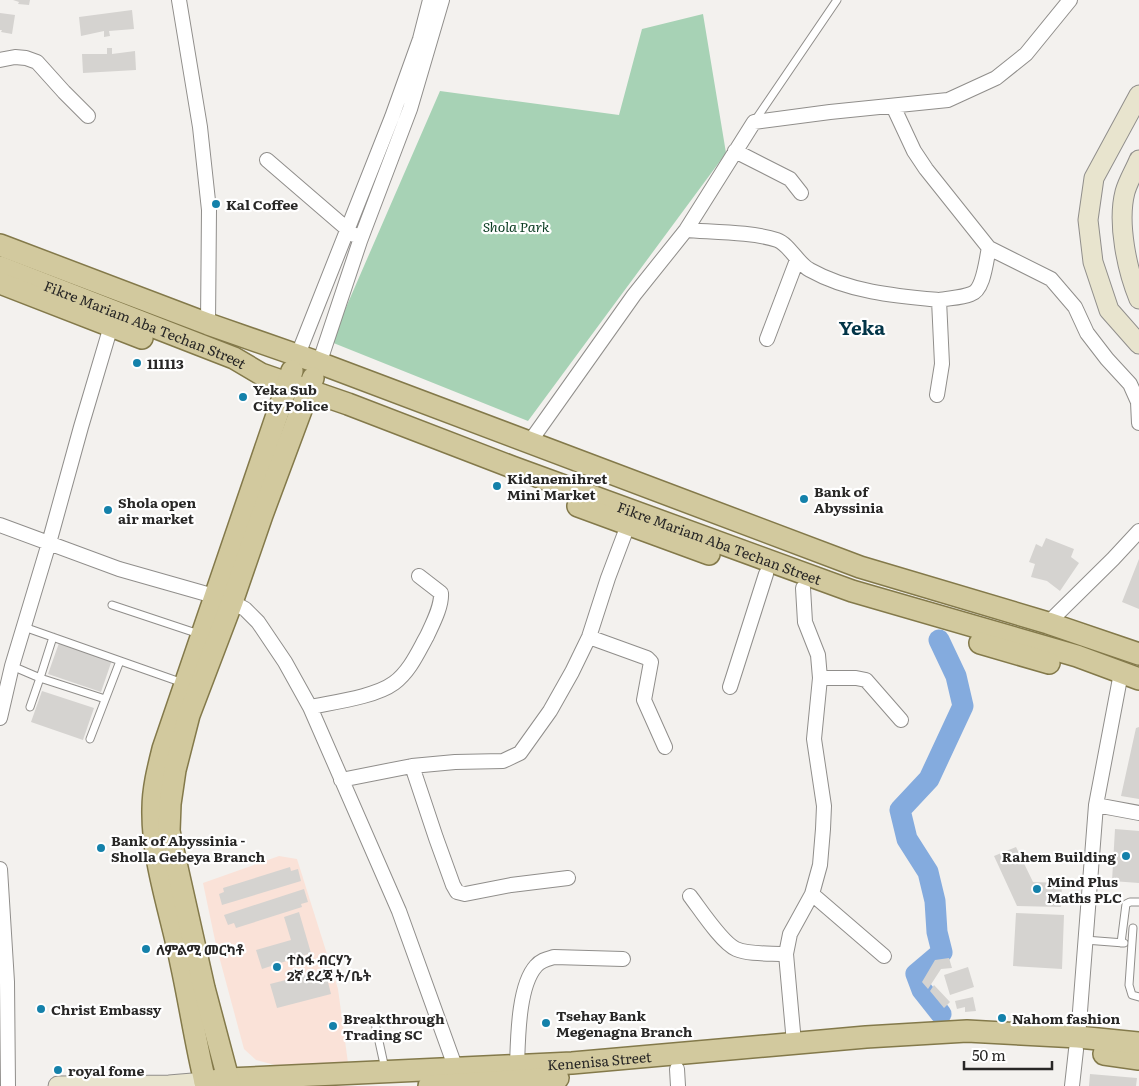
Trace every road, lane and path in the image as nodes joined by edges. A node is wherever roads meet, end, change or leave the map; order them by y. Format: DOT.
graph roads {
  1 [pos="430,0"];
  2 [pos="442,0"];
  3 [pos="837,0"];
  4 [pos="1070,0"];
  5 [pos="181,1"];
  6 [pos="0,60"];
  7 [pos="1139,96"];
  8 [pos="893,106"];
  9 [pos="88,116"];
  10 [pos="754,122"];
  11 [pos="735,152"];
  12 [pos="267,160"];
  13 [pos="1139,160"];
  14 [pos="801,193"];
  15 [pos="348,230"];
  16 [pos="686,230"];
  17 [pos="360,241"];
  18 [pos="0,245"];
  19 [pos="988,248"];
  20 [pos="797,260"];
  21 [pos="0,267"];
  22 [pos="0,284"];
  23 [pos="1139,299"];
  24 [pos="939,300"];
  25 [pos="208,324"];
  26 [pos="111,326"];
  27 [pos="767,339"];
  28 [pos="1139,344"];
  29 [pos="297,357"];
  30 [pos="319,364"];
  31 [pos="261,374"];
  32 [pos="287,382"];
  33 [pos="308,390"];
  34 [pos="937,395"];
  35 [pos="368,412"];
  36 [pos="1139,423"];
  37 [pos="529,443"];
  38 [pos="0,525"];
  39 [pos="628,525"];
  40 [pos="1139,531"];
  41 [pos="49,543"];
  42 [pos="860,567"];
  43 [pos="766,574"];
  44 [pos="419,576"];
  45 [pos="803,588"];
  46 [pos="852,591"];
  47 [pos="223,599"];
  48 [pos="112,605"];
  49 [pos="1048,622"];
  50 [pos="24,627"];
  51 [pos="202,635"];
  52 [pos="53,637"];
  53 [pos="589,637"];
  54 [pos="1139,654"];
  55 [pos="120,661"];
  56 [pos="1092,662"];
  57 [pos="12,666"];
  58 [pos="1130,676"];
  59 [pos="40,678"];
  60 [pos="820,678"];
  61 [pos="185,684"];
  62 [pos="730,687"];
  63 [pos="105,699"];
  64 [pos="30,707"];
  65 [pos="310,707"];
  66 [pos="0,718"];
  67 [pos="902,720"];
  68 [pos="90,739"];
  69 [pos="665,747"];
  70 [pos="412,766"];
  71 [pos="341,780"];
  72 [pos="1096,805"];
  73 [pos="1139,813"];
  74 [pos="0,870"];
  75 [pos="568,878"];
  76 [pos="812,894"];
  77 [pos="690,896"];
  78 [pos="1139,902"];
  79 [pos="1124,927"];
  80 [pos="1136,928"];
  81 [pos="1085,940"];
  82 [pos="185,941"];
  83 [pos="1121,943"];
  84 [pos="1131,944"];
  85 [pos="786,954"];
  86 [pos="884,956"];
  87 [pos="623,959"];
  88 [pos="1139,997"];
  89 [pos="375,1023"];
  90 [pos="794,1043"];
  91 [pos="1077,1043"];
  92 [pos="1139,1043"];
  93 [pos="1139,1058"];
  94 [pos="517,1066"];
  95 [pos="573,1070"];
  96 [pos="385,1072"];
  97 [pos="456,1077"];
  98 [pos="678,1077"];
  99 [pos="229,1083"];
  100 [pos="206,1084"];
  101 [pos="502,1084"];
  102 [pos="8,1086"];
  103 [pos="58,1086"];
  104 [pos="429,1086"];
  105 [pos="1072,1086"];
  1 -- 15 [label="street"];
  2 -- 17 [label="street"];
  3 -- 10 [label="lane"];
  4 -- 8 [label="street"];
  5 -- 25 [label="street"];
  6 -- 9 [label="street"];
  7 -- 28 [label="main road"];
  8 -- 10 [label="street"];
  8 -- 19 [label="street"];
  10 -- 11 [label="street"];
  11 -- 14 [label="street"];
  11 -- 16 [label="street"];
  12 -- 15 [label="street"];
  13 -- 23 [label="main road"];
  15 -- 17 [label="street"];
  15 -- 29 [label="street"];
  16 -- 20 [label="street"];
  16 -- 37 [label="street"];
  17 -- 30 [label="street"];
  18 -- 25 [label="main road, Fikre Mariam Aba Techan Street"];
  19 -- 24 [label="street"];
  19 -- 36 [label="street"];
  20 -- 24 [label="street"];
  20 -- 27 [label="street"];
  21 -- 31 [label="main road, Fikre Mariam Aba Techan Street"];
  22 -- 26 [label="main road"];
  24 -- 34 [label="street"];
  25 -- 29 [label="main road, Fikre Mariam Aba Techan Street"];
  26 -- 31 [label="main road"];
  26 -- 41 [label="street"];
  29 -- 30 [label="main road, Fikre Mariam Aba Techan Street"];
  29 -- 32 [label="main road"];
  30 -- 33 [label="main road"];
  30 -- 37 [label="main road, Fikre Mariam Aba Techan Street"];
  31 -- 32 [label="main road, Fikre Mariam Aba Techan Street"];
  32 -- 33 [label="main road, Fikre Mariam Aba Techan Street"];
  32 -- 47 [label="main road"];
  33 -- 35 [label="main road, Fikre Mariam Aba Techan Street"];
  33 -- 47 [label="main road"];
  35 -- 39 [label="main road"];
  35 -- 46 [label="main road, Fikre Mariam Aba Techan Street"];
  37 -- 42 [label="main road, Fikre Mariam Aba Techan Street"];
  38 -- 41 [label="street"];
  39 -- 43 [label="main road"];
  39 -- 53 [label="street"];
  40 -- 49 [label="street"];
  41 -- 47 [label="street"];
  41 -- 50 [label="street"];
  42 -- 46 [label="main road"];
  42 -- 49 [label="main road, Fikre Mariam Aba Techan Street"];
  43 -- 45 [label="main road"];
  43 -- 62 [label="street"];
  44 -- 65 [label="street"];
  45 -- 56 [label="main road"];
  45 -- 60 [label="street"];
  46 -- 56 [label="main road, Fikre Mariam Aba Techan Street"];
  47 -- 51 [label="main road"];
  47 -- 65 [label="street"];
  47 -- 82 [label="main road"];
  48 -- 51 [label="lane"];
  49 -- 54 [label="main road, Fikre Mariam Aba Techan Street"];
  50 -- 52 [label="lane"];
  50 -- 57 [label="street"];
  51 -- 61 [label="main road"];
  52 -- 55 [label="lane"];
  52 -- 59 [label="lane"];
  53 -- 69 [label="street"];
  53 -- 70 [label="street"];
  55 -- 61 [label="lane"];
  55 -- 63 [label="lane"];
  56 -- 58 [label="main road, Fikre Mariam Aba Techan Street"];
  57 -- 59 [label="lane"];
  57 -- 66 [label="street"];
  58 -- 72 [label="street"];
  59 -- 63 [label="lane"];
  59 -- 64 [label="lane"];
  60 -- 67 [label="street"];
  60 -- 76 [label="street"];
  61 -- 82 [label="main road"];
  63 -- 68 [label="lane"];
  65 -- 71 [label="street"];
  70 -- 71 [label="street"];
  70 -- 75 [label="street"];
  71 -- 97 [label="street"];
  72 -- 73 [label="street"];
  72 -- 81 [label="street"];
  74 -- 102 [label="street"];
  76 -- 85 [label="street"];
  76 -- 86 [label="street"];
  77 -- 85 [label="street"];
  78 -- 79 [label="lane"];
  79 -- 80 [label="lane"];
  79 -- 83 [label="lane"];
  80 -- 84 [label="lane"];
  81 -- 83 [label="lane"];
  81 -- 91 [label="street"];
  82 -- 99 [label="main road"];
  82 -- 100 [label="main road"];
  83 -- 84 [label="lane"];
  84 -- 88 [label="lane"];
  85 -- 90 [label="street"];
  87 -- 94 [label="street"];
  89 -- 96 [label="lane"];
  90 -- 91 [label="main road, Kenenisa Street"];
  90 -- 95 [label="main road, Kenenisa Street"];
  91 -- 92 [label="main road, Kenenisa Street"];
  91 -- 93 [label="main road, Kenenisa Street"];
  91 -- 98 [label="main road, Kenenisa Street"];
  91 -- 105 [label="street"];
  94 -- 95 [label="main road, Kenenisa Street"];
  94 -- 97 [label="main road, Kenenisa Street"];
  95 -- 98 [label="main road, Kenenisa Street"];
  95 -- 101 [label="main road, Kenenisa Street"];
  96 -- 97 [label="main road, Kenenisa Street"];
  96 -- 99 [label="main road, Kenenisa Street"];
  97 -- 101 [label="main road, Kenenisa Street"];
  97 -- 104 [label="main road, Kenenisa Street"];
  99 -- 100 [label="main road, Kenenisa Street"];
  100 -- 103 [label="main road, Kenenisa Street"];
}
